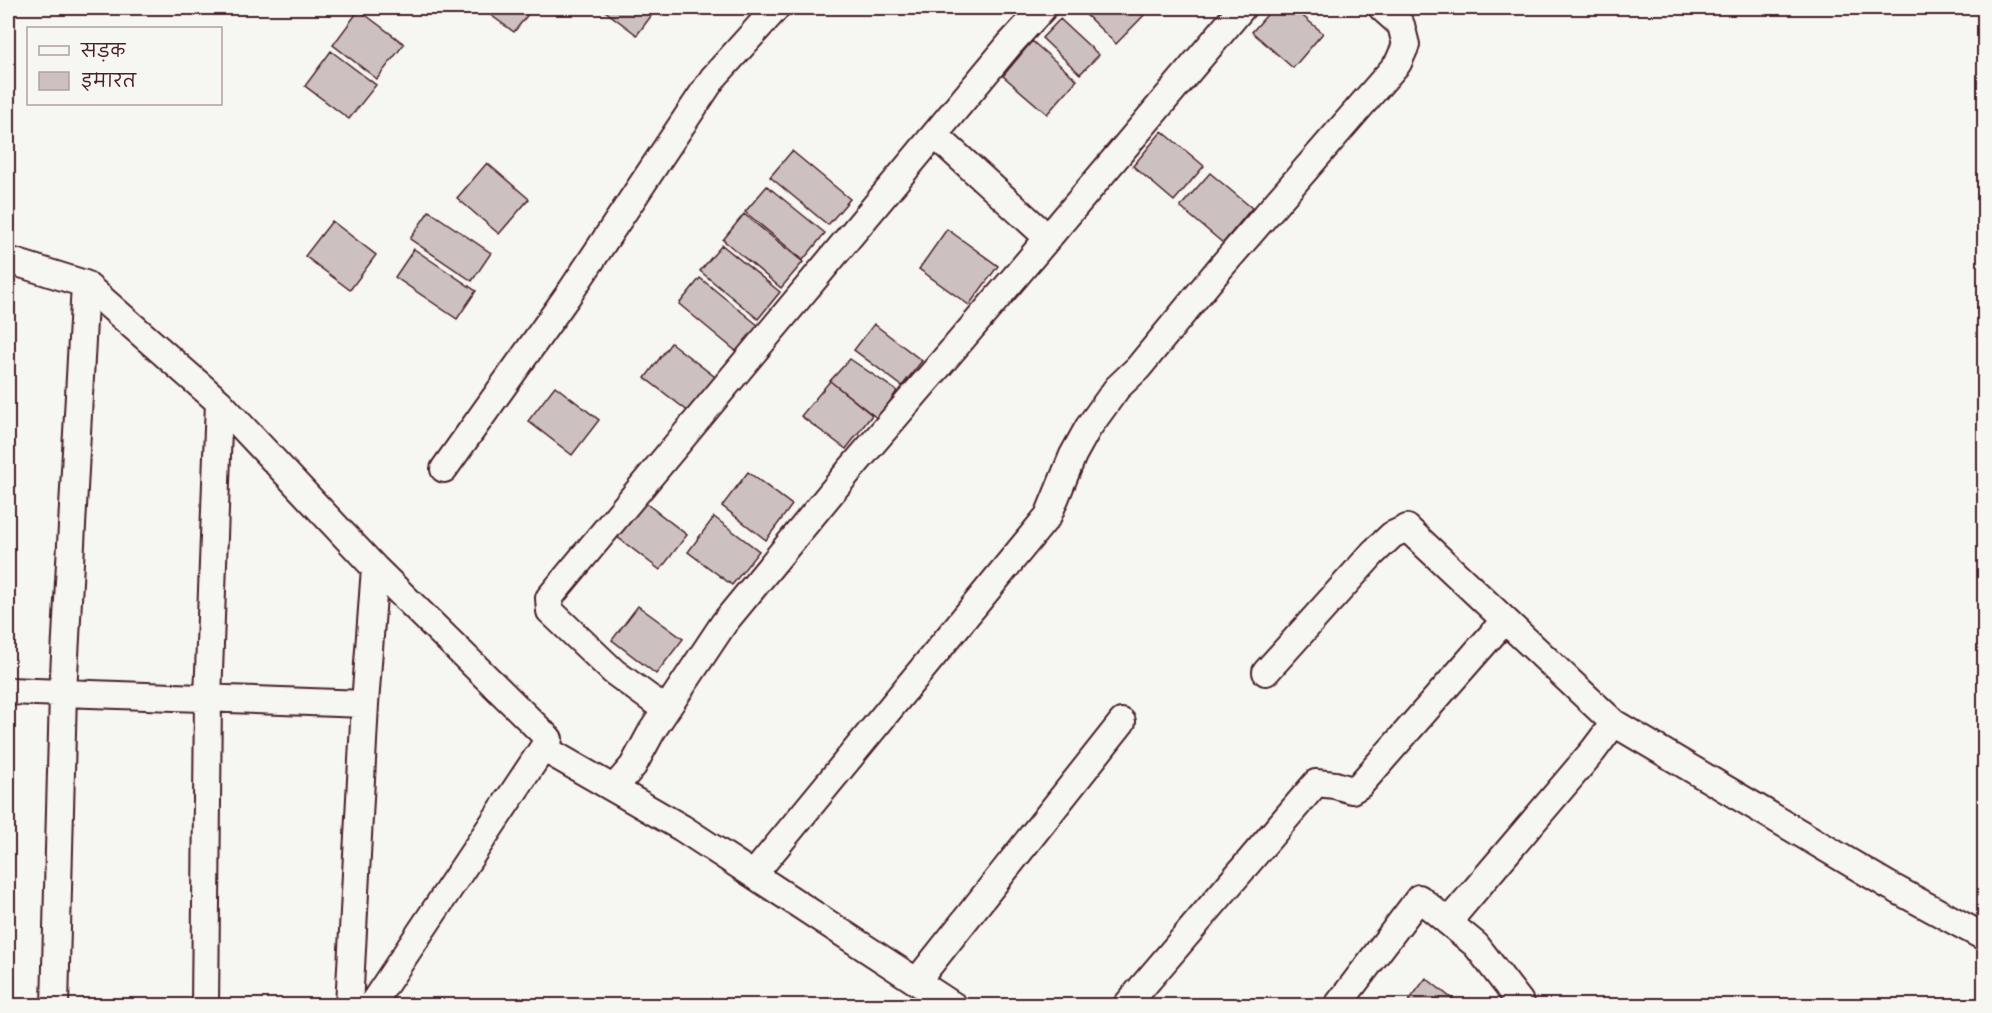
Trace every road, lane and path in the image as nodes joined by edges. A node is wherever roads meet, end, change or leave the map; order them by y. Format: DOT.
graph roads {
  1 [pos="776,8"];
  2 [pos="1043,8"];
  3 [pos="1242,8"];
  4 [pos="1382,8"];
  5 [pos="935,135"];
  6 [pos="1048,238"];
  7 [pos="8,260"];
  8 [pos="85,284"];
  9 [pos="219,402"];
  10 [pos="444,469"];
  11 [pos="375,568"];
  12 [pos="1504,621"];
  13 [pos="1266,672"];
  14 [pos="8,691"];
  15 [pos="63,693"];
  16 [pos="208,698"];
  17 [pos="366,704"];
  18 [pos="666,710"];
  19 [pos="1122,722"];
  20 [pos="1614,723"];
  21 [pos="543,748"];
  22 [pos="614,788"];
  23 [pos="754,874"];
  24 [pos="1448,922"];
  25 [pos="1984,937"];
  26 [pos="917,981"];
  27 [pos="55,1005"];
  28 [pos="206,1005"];
  29 [pos="349,1005"];
  30 [pos="371,1005"];
  31 [pos="954,1005"];
  32 [pos="1126,1005"];
  33 [pos="1337,1005"];
  34 [pos="1520,1005"];
  1 -- 10 [label="street"];
  2 -- 5 [label="street"];
  3 -- 6 [label="street"];
  4 -- 23 [label="street"];
  5 -- 6 [label="street"];
  5 -- 18 [label="street"];
  6 -- 18 [label="street"];
  7 -- 8 [label="street"];
  8 -- 9 [label="street"];
  8 -- 15 [label="street"];
  9 -- 11 [label="street"];
  9 -- 16 [label="street"];
  11 -- 17 [label="street"];
  11 -- 21 [label="street"];
  12 -- 13 [label="street"];
  12 -- 20 [label="street"];
  12 -- 32 [label="street"];
  14 -- 15 [label="street"];
  15 -- 16 [label="street"];
  15 -- 27 [label="street"];
  16 -- 17 [label="street"];
  16 -- 28 [label="street"];
  17 -- 29 [label="street"];
  18 -- 22 [label="street"];
  19 -- 26 [label="street"];
  20 -- 24 [label="street"];
  20 -- 25 [label="street"];
  21 -- 22 [label="street"];
  21 -- 30 [label="street"];
  22 -- 23 [label="street"];
  23 -- 26 [label="street"];
  24 -- 33 [label="street"];
  24 -- 34 [label="street"];
  26 -- 31 [label="street"];
}
